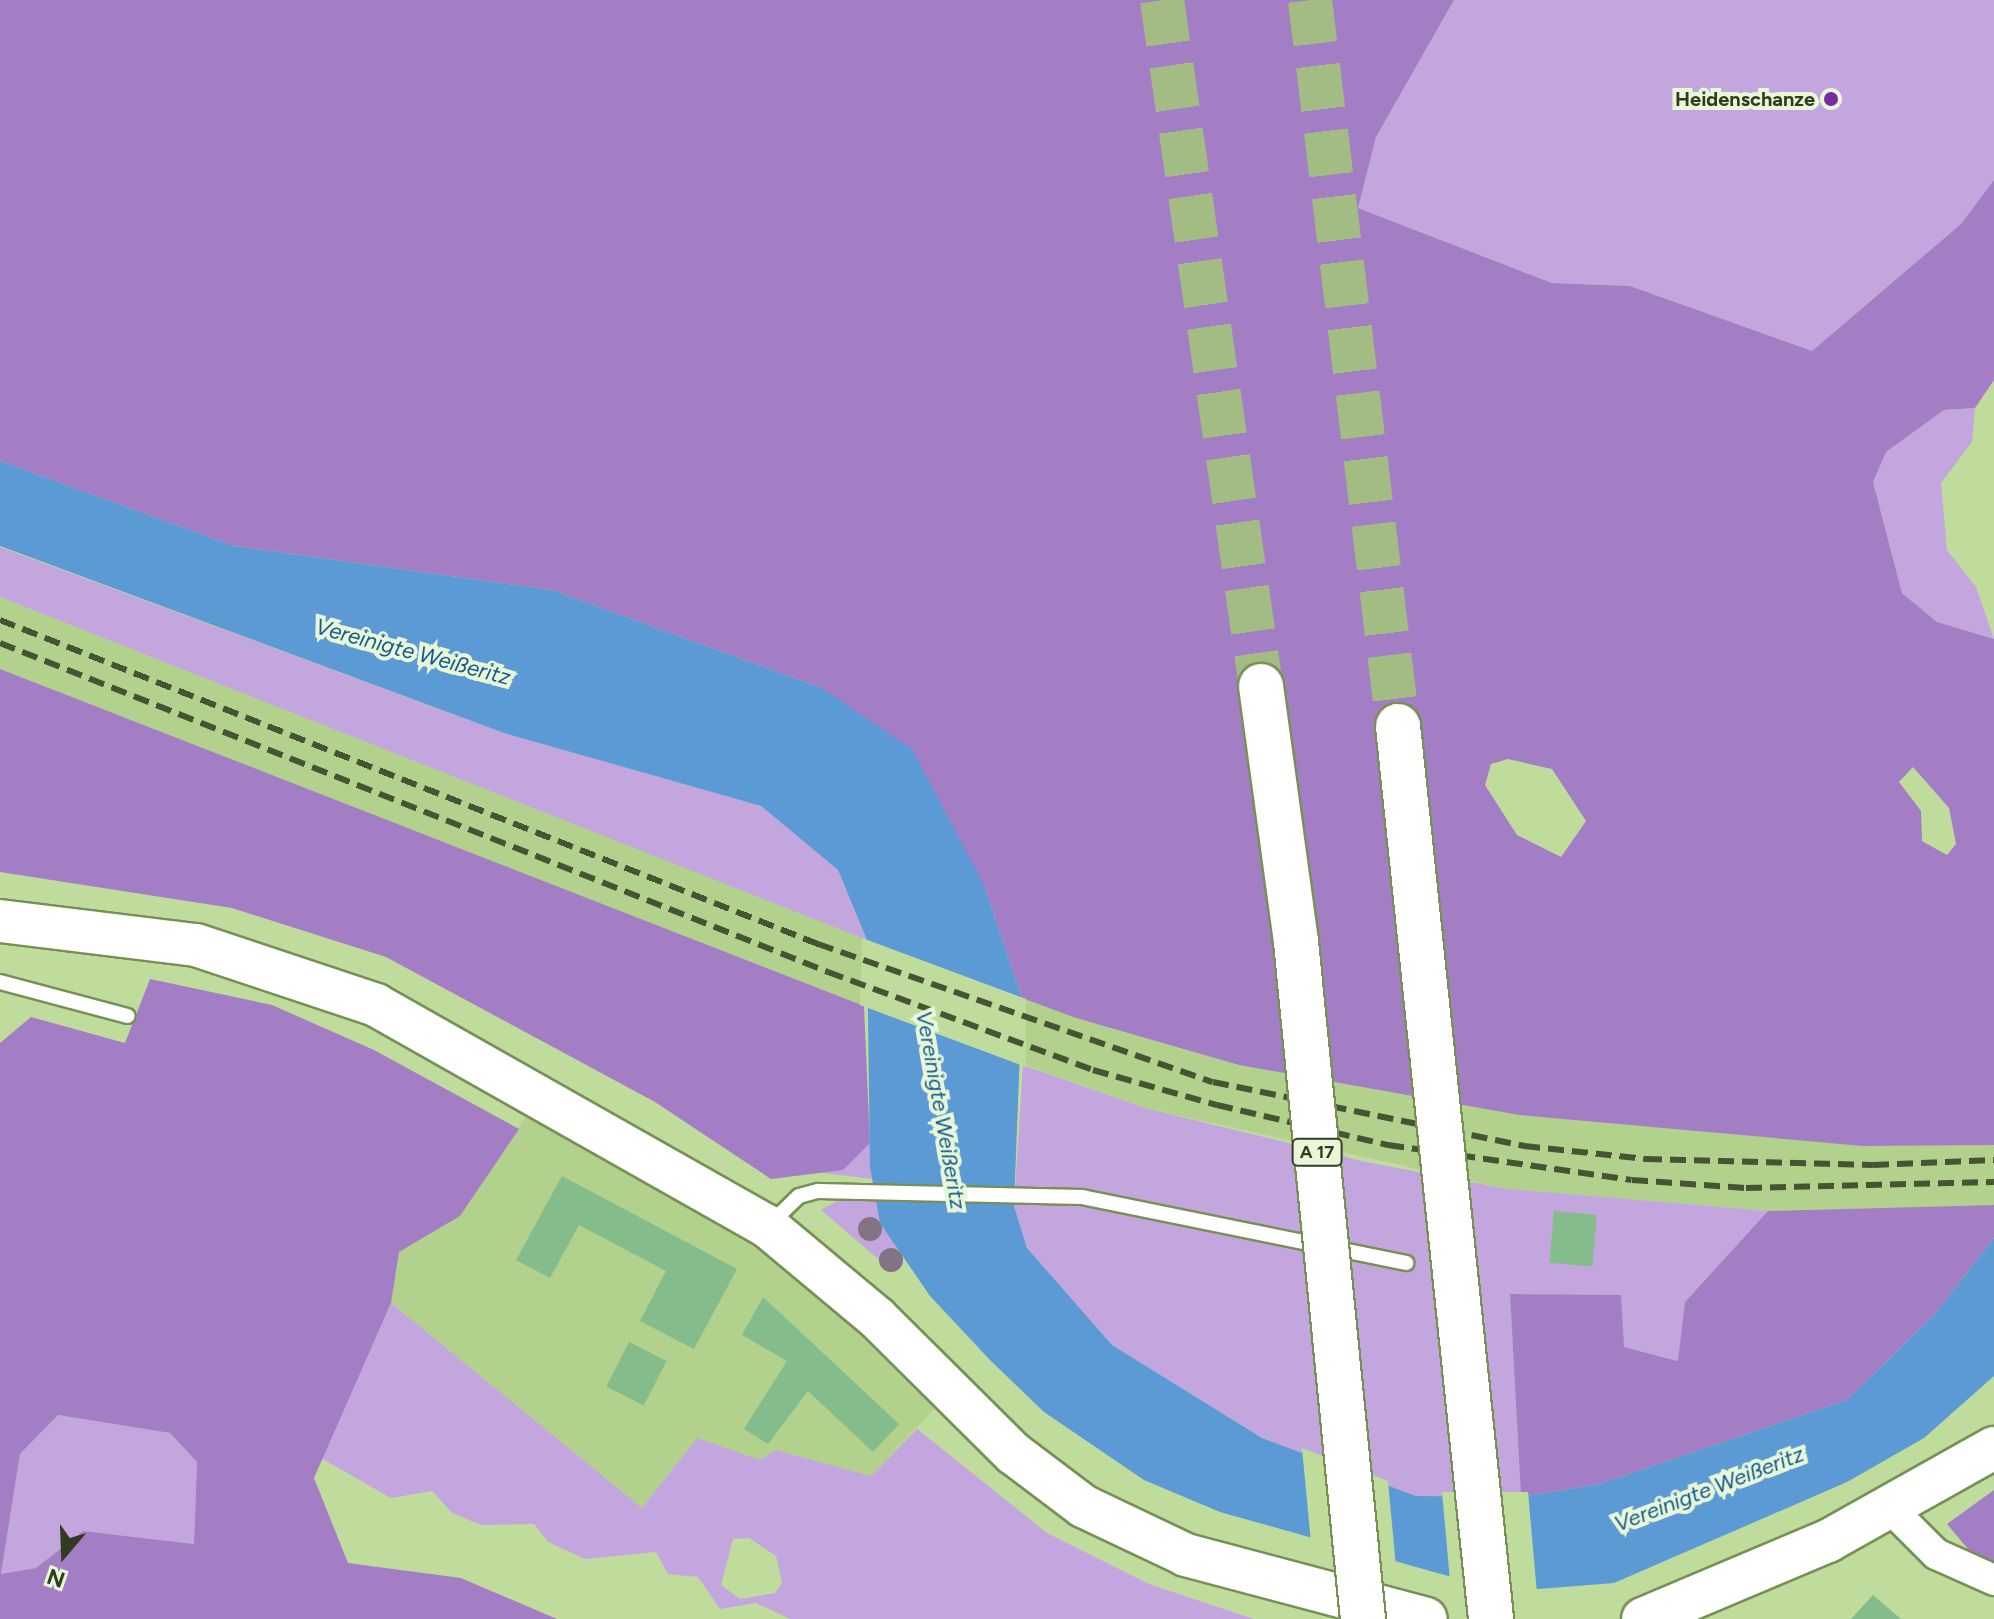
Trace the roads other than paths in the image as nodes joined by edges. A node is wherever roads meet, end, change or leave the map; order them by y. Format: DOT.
graph roads {
  1 [pos="1261,686"];
  2 [pos="1398,726"];
  3 [pos="0,921"];
  4 [pos="0,982"];
  5 [pos="128,1016"];
  6 [pos="767,1226"];
  7 [pos="1406,1263"];
  8 [pos="1994,1448"];
  9 [pos="1891,1509"];
  10 [pos="1994,1580"];
  11 [pos="1363,1619"];
  12 [pos="1426,1619"];
  13 [pos="1491,1619"];
  14 [pos="1643,1619"];
  1 -- 11 [label="highway, A 17, bridge"];
  2 -- 13 [label="highway, bridge"];
  3 -- 6 [label="main road"];
  4 -- 5 [label="lane"];
  6 -- 7 [label="lane"];
  6 -- 12 [label="main road"];
  8 -- 9 [label="main road"];
  9 -- 10 [label="street"];
  9 -- 14 [label="main road"];
}
